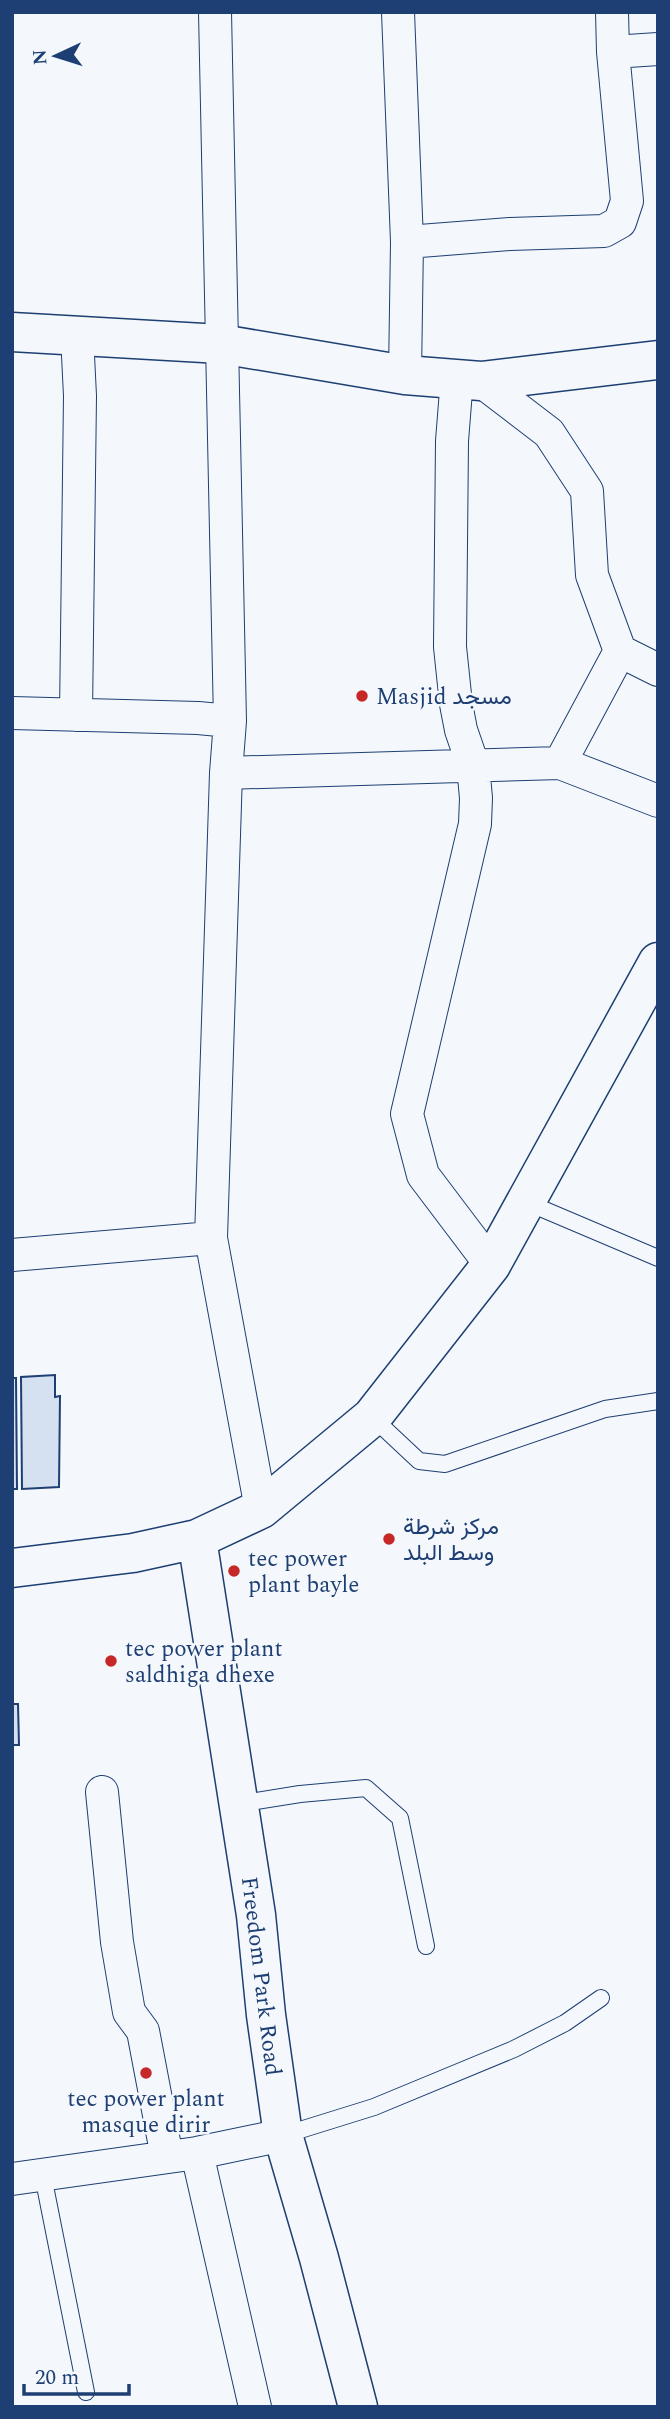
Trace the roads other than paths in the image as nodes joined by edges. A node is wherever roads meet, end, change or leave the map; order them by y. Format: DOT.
graph roads {
  1 [pos="215,12"];
  2 [pos="398,12"];
  3 [pos="612,12"];
  4 [pos="658,49"];
  5 [pos="613,52"];
  6 [pos="407,242"];
  7 [pos="12,332"];
  8 [pos="77,335"];
  9 [pos="222,344"];
  10 [pos="658,360"];
  11 [pos="405,375"];
  12 [pos="469,379"];
  13 [pos="621,651"];
  14 [pos="658,670"];
  15 [pos="12,713"];
  16 [pos="76,715"];
  17 [pos="230,721"];
  18 [pos="560,763"];
  19 [pos="473,765"];
  20 [pos="226,773"];
  21 [pos="658,801"];
  22 [pos="658,962"];
  23 [pos="526,1202"];
  24 [pos="211,1238"];
  25 [pos="12,1255"];
  26 [pos="658,1258"];
  27 [pos="491,1265"];
  28 [pos="658,1401"];
  29 [pos="372,1417"];
  30 [pos="261,1509"];
  31 [pos="197,1539"];
  32 [pos="12,1568"];
  33 [pos="102,1792"];
  34 [pos="237,1804"];
  35 [pos="426,1946"];
  36 [pos="601,1998"];
  37 [pos="283,2135"];
  38 [pos="182,2155"];
  39 [pos="28,2178"];
  40 [pos="86,2392"];
  41 [pos="255,2407"];
  42 [pos="358,2407"];
  1 -- 9 [label="street"];
  2 -- 6 [label="street"];
  3 -- 5 [label="street"];
  4 -- 5 [label="street"];
  5 -- 6 [label="street"];
  6 -- 11 [label="street"];
  7 -- 8 [label="street"];
  8 -- 9 [label="street"];
  8 -- 16 [label="street"];
  9 -- 11 [label="street"];
  9 -- 17 [label="street"];
  10 -- 12 [label="street"];
  11 -- 12 [label="street"];
  12 -- 13 [label="street"];
  12 -- 19 [label="street"];
  13 -- 14 [label="street"];
  13 -- 18 [label="street"];
  15 -- 16 [label="street"];
  16 -- 17 [label="street"];
  17 -- 20 [label="street"];
  18 -- 19 [label="street"];
  18 -- 21 [label="street"];
  19 -- 20 [label="street"];
  19 -- 27 [label="street"];
  20 -- 24 [label="street"];
  22 -- 23 [label="street"];
  23 -- 26 [label="lane"];
  23 -- 27 [label="street"];
  24 -- 25 [label="street"];
  24 -- 30 [label="street"];
  27 -- 29 [label="street"];
  28 -- 29 [label="lane"];
  29 -- 30 [label="street"];
  30 -- 31 [label="street"];
  31 -- 32 [label="street"];
  31 -- 34 [label="street, Freedom Park Road"];
  33 -- 38 [label="street"];
  34 -- 35 [label="lane"];
  34 -- 37 [label="street, Freedom Park Road"];
  36 -- 37 [label="lane"];
  37 -- 38 [label="street"];
  37 -- 42 [label="street, Freedom Park Road"];
  38 -- 39 [label="street"];
  38 -- 41 [label="street"];
  39 -- 40 [label="lane"];
}
